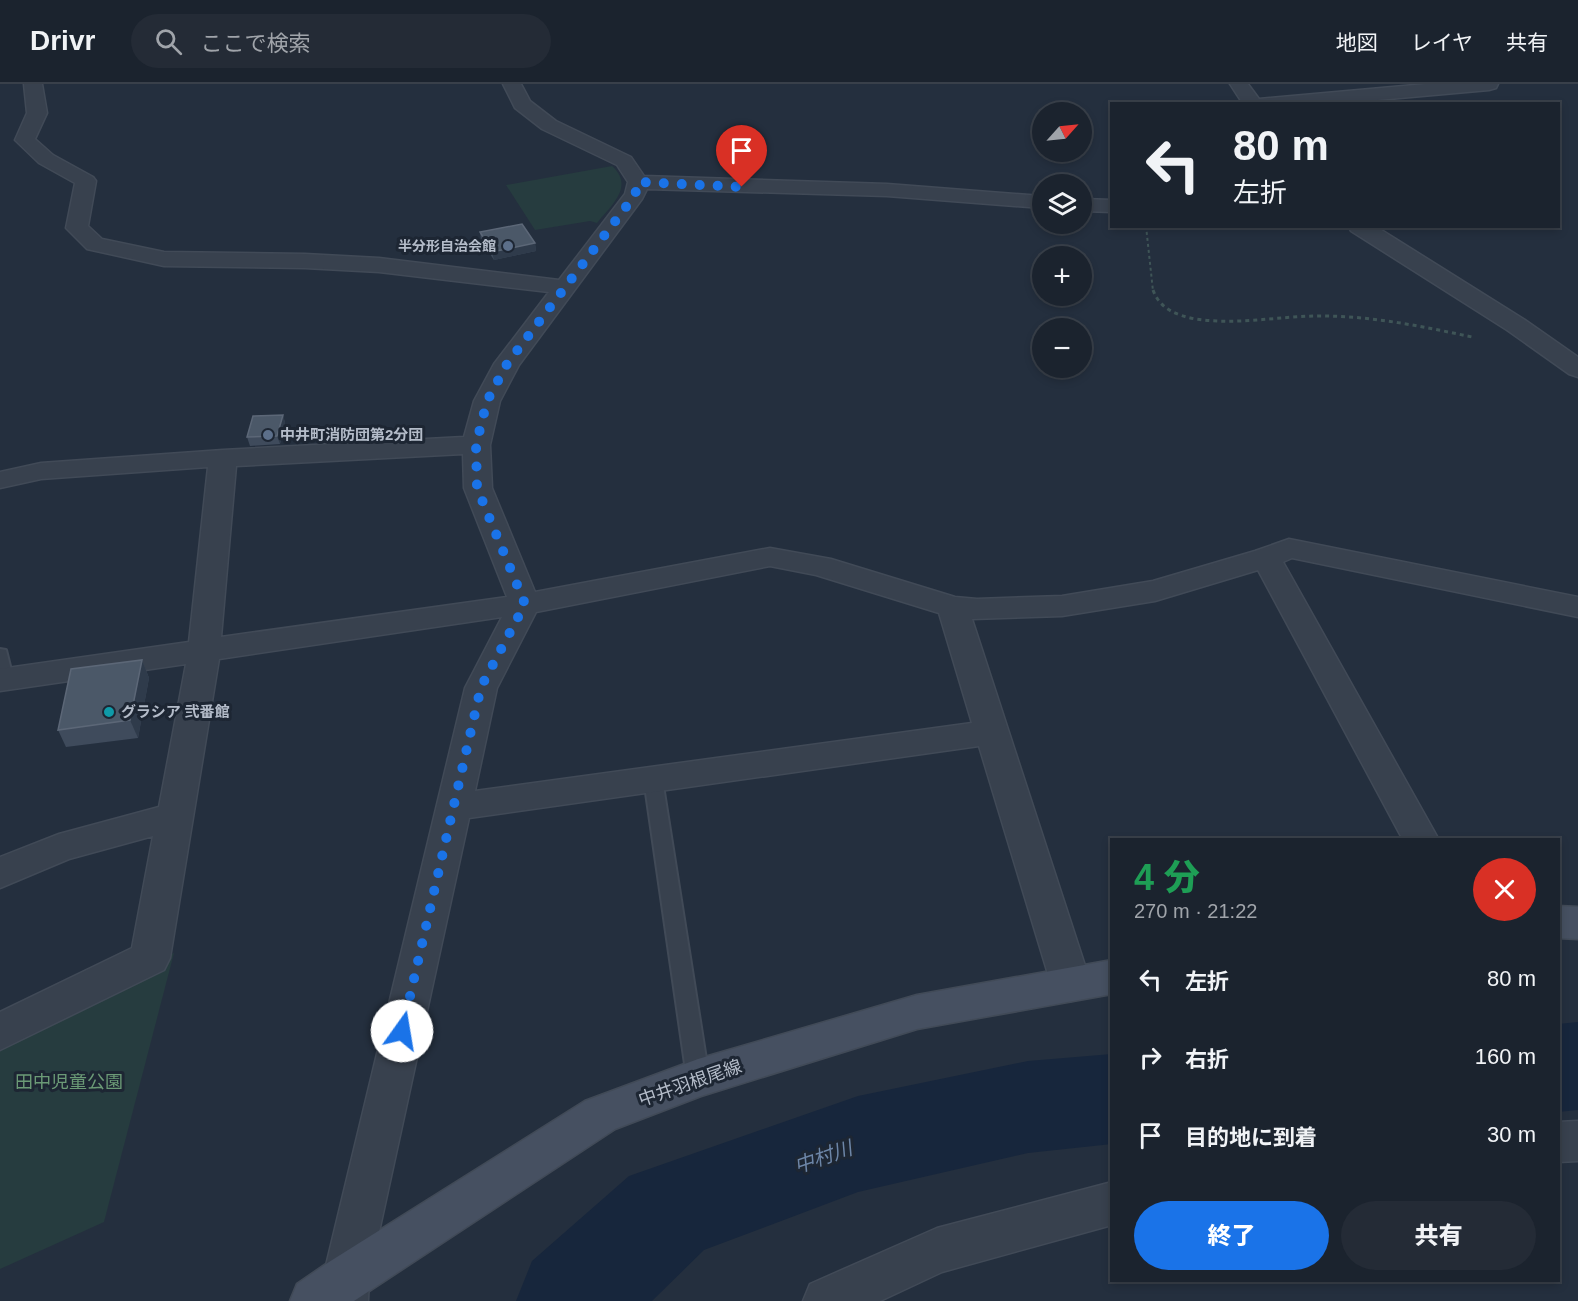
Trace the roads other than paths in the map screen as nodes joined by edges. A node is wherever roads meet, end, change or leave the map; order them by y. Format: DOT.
graph roads {
  1 [pos="33,84"];
  2 [pos="512,84"];
  3 [pos="1239,84"];
  4 [pos="1489,84"];
  5 [pos="1252,102"];
  6 [pos="1286,102"];
  7 [pos="638,182"];
  8 [pos="1032,201"];
  9 [pos="1092,205"];
  10 [pos="1110,206"];
  11 [pos="1362,228"];
  12 [pos="563,287"];
  13 [pos="1578,369"];
  14 [pos="476,445"];
  15 [pos="222,458"];
  16 [pos="0,480"];
  17 [pos="1266,558"];
  18 [pos="525,604"];
  19 [pos="953,607"];
  20 [pos="1578,607"];
  21 [pos="204,651"];
  22 [pos="2,671"];
  23 [pos="992,732"];
  24 [pos="653,779"];
  25 [pos="453,807"];
  26 [pos="175,816"];
  27 [pos="1420,838"];
  28 [pos="0,873"];
  29 [pos="1560,922"];
  30 [pos="1578,922"];
  31 [pos="1110,977"];
  32 [pos="1071,984"];
  33 [pos="0,1032"];
  34 [pos="698,1078"];
  35 [pos="1578,1141"];
  36 [pos="1560,1142"];
  37 [pos="1110,1204"];
  38 [pos="334,1293"];
  39 [pos="827,1301"];
  1 -- 12 [label="street"];
  2 -- 7 [label="street"];
  3 -- 5 [label="street"];
  4 -- 6 [label="street"];
  7 -- 8 [label="street"];
  7 -- 12 [label="street"];
  9 -- 10 [label="street"];
  11 -- 13 [label="street"];
  12 -- 14 [label="street"];
  14 -- 15 [label="street"];
  14 -- 18 [label="street"];
  15 -- 16 [label="street"];
  15 -- 21 [label="street"];
  17 -- 19 [label="street"];
  17 -- 20 [label="street"];
  17 -- 27 [label="street"];
  18 -- 19 [label="street"];
  18 -- 21 [label="street"];
  18 -- 25 [label="street"];
  19 -- 23 [label="street"];
  21 -- 22 [label="street"];
  21 -- 26 [label="street"];
  23 -- 24 [label="street"];
  23 -- 32 [label="street"];
  24 -- 25 [label="street"];
  24 -- 34 [label="lane"];
  25 -- 38 [label="street"];
  26 -- 28 [label="street"];
  26 -- 33 [label="street"];
  29 -- 30 [label="main road"];
  31 -- 32 [label="main road, 中井羽根尾線"];
  32 -- 34 [label="main road, 中井羽根尾線"];
  34 -- 38 [label="main road, 中井羽根尾線"];
  35 -- 36 [label="street"];
  37 -- 39 [label="street"];
}
